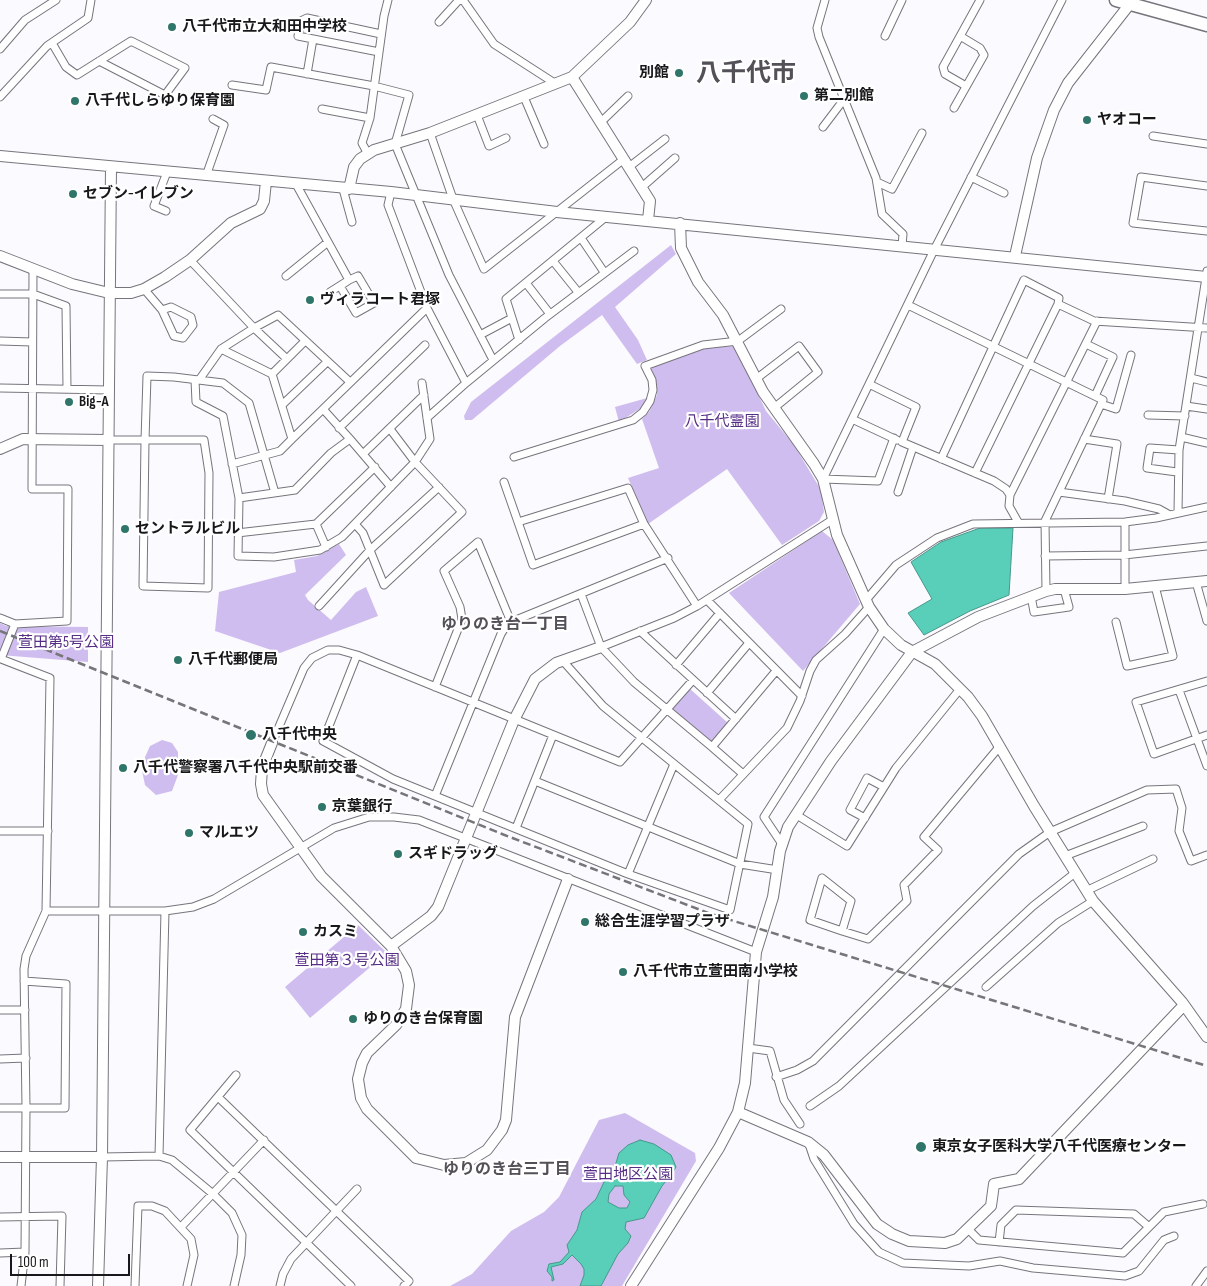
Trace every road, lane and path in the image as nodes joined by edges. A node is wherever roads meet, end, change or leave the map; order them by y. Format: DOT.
graph roads {
  1 [pos="56,0"];
  2 [pos="91,0"];
  3 [pos="388,0"];
  4 [pos="459,0"];
  5 [pos="464,0"];
  6 [pos="646,0"];
  7 [pos="825,0"];
  8 [pos="902,0"];
  9 [pos="980,0"];
  10 [pos="1062,0"];
  11 [pos="1116,0"];
  12 [pos="1132,2"];
  13 [pos="439,22"];
  14 [pos="1207,25"];
  15 [pos="381,34"];
  16 [pos="885,36"];
  17 [pos="960,36"];
  18 [pos="313,39"];
  19 [pos="52,43"];
  20 [pos="0,50"];
  21 [pos="379,52"];
  22 [pos="99,61"];
  23 [pos="307,74"];
  24 [pos="572,77"];
  25 [pos="556,84"];
  26 [pos="232,85"];
  27 [pos="374,86"];
  28 [pos="966,86"];
  29 [pos="0,96"];
  30 [pos="524,96"];
  31 [pos="628,96"];
  32 [pos="845,98"];
  33 [pos="954,108"];
  34 [pos="322,109"];
  35 [pos="476,115"];
  36 [pos="370,118"];
  37 [pos="213,119"];
  38 [pos="600,122"];
  39 [pos="823,127"];
  40 [pos="430,133"];
  41 [pos="922,133"];
  42 [pos="1153,136"];
  43 [pos="506,138"];
  44 [pos="665,139"];
  45 [pos="395,144"];
  46 [pos="544,144"];
  47 [pos="1207,144"];
  48 [pos="368,154"];
  49 [pos="0,156"];
  50 [pos="675,158"];
  51 [pos="626,163"];
  52 [pos="111,167"];
  53 [pos="167,172"];
  54 [pos="206,176"];
  55 [pos="971,176"];
  56 [pos="266,181"];
  57 [pos="877,182"];
  58 [pos="296,184"];
  59 [pos="1207,186"];
  60 [pos="642,187"];
  61 [pos="346,189"];
  62 [pos="391,192"];
  63 [pos="1004,192"];
  64 [pos="416,195"];
  65 [pos="452,200"];
  66 [pos="166,211"];
  67 [pos="556,212"];
  68 [pos="608,216"];
  69 [pos="648,220"];
  70 [pos="352,222"];
  71 [pos="680,223"];
  72 [pos="1207,231"];
  73 [pos="580,238"];
  74 [pos="328,242"];
  75 [pos="902,246"];
  76 [pos="934,250"];
  77 [pos="634,251"];
  78 [pos="0,256"];
  79 [pos="1015,256"];
  80 [pos="190,260"];
  81 [pos="553,261"];
  82 [pos="34,269"];
  83 [pos="604,272"];
  84 [pos="1207,272"];
  85 [pos="286,276"];
  86 [pos="1207,276"];
  87 [pos="349,280"];
  88 [pos="526,283"];
  89 [pos="144,289"];
  90 [pos="330,292"];
  91 [pos="578,292"];
  92 [pos="109,293"];
  93 [pos="0,294"];
  94 [pos="33,294"];
  95 [pos="1058,304"];
  96 [pos="908,305"];
  97 [pos="427,308"];
  98 [pos="781,309"];
  99 [pos="162,310"];
  100 [pos="550,314"];
  101 [pos="512,318"];
  102 [pos="1097,321"];
  103 [pos="1203,327"];
  104 [pos="254,328"];
  105 [pos="480,335"];
  106 [pos="305,340"];
  107 [pos="519,340"];
  108 [pos="0,341"];
  109 [pos="738,341"];
  110 [pos="32,342"];
  111 [pos="1086,344"];
  112 [pos="425,345"];
  113 [pos="993,346"];
  114 [pos="221,349"];
  115 [pos="1131,354"];
  116 [pos="287,359"];
  117 [pos="494,360"];
  118 [pos="327,362"];
  119 [pos="1030,364"];
  120 [pos="272,374"];
  121 [pos="1191,378"];
  122 [pos="756,379"];
  123 [pos="197,380"];
  124 [pos="350,382"];
  125 [pos="422,382"];
  126 [pos="1067,382"];
  127 [pos="1207,382"];
  128 [pos="466,383"];
  129 [pos="869,384"];
  130 [pos="0,388"];
  131 [pos="32,388"];
  132 [pos="67,389"];
  133 [pos="109,390"];
  134 [pos="424,395"];
  135 [pos="1095,396"];
  136 [pos="1101,404"];
  137 [pos="282,405"];
  138 [pos="1186,406"];
  139 [pos="774,408"];
  140 [pos="1207,409"];
  141 [pos="323,410"];
  142 [pos="1148,415"];
  143 [pos="1185,416"];
  144 [pos="427,418"];
  145 [pos="852,419"];
  146 [pos="340,428"];
  147 [pos="390,428"];
  148 [pos="894,438"];
  149 [pos="1181,438"];
  150 [pos="32,439"];
  151 [pos="292,439"];
  152 [pos="350,439"];
  153 [pos="1084,439"];
  154 [pos="109,440"];
  155 [pos="145,440"];
  156 [pos="902,442"];
  157 [pos="1207,443"];
  158 [pos="913,447"];
  159 [pos="0,449"];
  160 [pos="1179,450"];
  161 [pos="364,454"];
  162 [pos="265,456"];
  163 [pos="514,457"];
  164 [pos="940,459"];
  165 [pos="415,462"];
  166 [pos="232,464"];
  167 [pos="375,467"];
  168 [pos="1177,472"];
  169 [pos="975,473"];
  170 [pos="823,480"];
  171 [pos="504,482"];
  172 [pos="391,487"];
  173 [pos="439,487"];
  174 [pos="898,492"];
  175 [pos="1059,492"];
  176 [pos="274,493"];
  177 [pos="1010,495"];
  178 [pos="239,498"];
  179 [pos="1108,499"];
  180 [pos="1207,507"];
  181 [pos="1178,513"];
  182 [pos="1168,514"];
  183 [pos="832,520"];
  184 [pos="1045,521"];
  185 [pos="518,522"];
  186 [pos="1018,522"];
  187 [pos="1125,522"];
  188 [pos="316,524"];
  189 [pos="355,524"];
  190 [pos="644,524"];
  191 [pos="237,533"];
  192 [pos="326,546"];
  193 [pos="1207,546"];
  194 [pos="370,550"];
  195 [pos="1124,555"];
  196 [pos="1045,556"];
  197 [pos="668,558"];
  198 [pos="1207,581"];
  199 [pos="1196,582"];
  200 [pos="1155,586"];
  201 [pos="1064,589"];
  202 [pos="1125,589"];
  203 [pos="1046,591"];
  204 [pos="581,594"];
  205 [pos="1031,596"];
  206 [pos="707,600"];
  207 [pos="868,604"];
  208 [pos="319,606"];
  209 [pos="697,606"];
  210 [pos="720,613"];
  211 [pos="0,618"];
  212 [pos="1207,621"];
  213 [pos="511,622"];
  214 [pos="1116,622"];
  215 [pos="15,624"];
  216 [pos="884,630"];
  217 [pos="640,631"];
  218 [pos="749,643"];
  219 [pos="601,647"];
  220 [pos="912,652"];
  221 [pos="357,655"];
  222 [pos="563,661"];
  223 [pos="676,664"];
  224 [pos="776,671"];
  225 [pos="693,680"];
  226 [pos="1207,681"];
  227 [pos="435,687"];
  228 [pos="960,690"];
  229 [pos="1179,690"];
  230 [pos="707,693"];
  231 [pos="802,696"];
  232 [pos="472,703"];
  233 [pos="665,709"];
  234 [pos="736,719"];
  235 [pos="514,720"];
  236 [pos="553,735"];
  237 [pos="1207,735"];
  238 [pos="640,737"];
  239 [pos="1197,738"];
  240 [pos="272,743"];
  241 [pos="1000,746"];
  242 [pos="712,747"];
  243 [pos="674,764"];
  244 [pos="1207,766"];
  245 [pos="743,774"];
  246 [pos="535,781"];
  247 [pos="884,787"];
  248 [pos="435,796"];
  249 [pos="719,800"];
  250 [pos="477,813"];
  251 [pos="795,814"];
  252 [pos="865,818"];
  253 [pos="1143,826"];
  254 [pos="649,827"];
  255 [pos="516,828"];
  256 [pos="0,831"];
  257 [pos="48,831"];
  258 [pos="1050,832"];
  259 [pos="466,840"];
  260 [pos="782,844"];
  261 [pos="300,848"];
  262 [pos="1207,855"];
  263 [pos="1065,856"];
  264 [pos="1152,859"];
  265 [pos="740,864"];
  266 [pos="778,870"];
  267 [pos="1075,873"];
  268 [pos="628,874"];
  269 [pos="568,879"];
  270 [pos="1086,891"];
  271 [pos="1093,901"];
  272 [pos="46,911"];
  273 [pos="105,911"];
  274 [pos="165,911"];
  275 [pos="842,931"];
  276 [pos="391,946"];
  277 [pos="756,952"];
  278 [pos="24,981"];
  279 [pos="986,987"];
  280 [pos="1184,1006"];
  281 [pos="0,1010"];
  282 [pos="25,1010"];
  283 [pos="1207,1037"];
  284 [pos="748,1048"];
  285 [pos="26,1058"];
  286 [pos="0,1059"];
  287 [pos="236,1075"];
  288 [pos="776,1077"];
  289 [pos="218,1097"];
  290 [pos="810,1106"];
  291 [pos="26,1107"];
  292 [pos="0,1108"];
  293 [pos="738,1112"];
  294 [pos="800,1124"];
  295 [pos="264,1140"];
  296 [pos="808,1142"];
  297 [pos="102,1156"];
  298 [pos="159,1156"];
  299 [pos="0,1157"];
  300 [pos="26,1157"];
  301 [pos="233,1173"];
  302 [pos="357,1189"];
  303 [pos="213,1194"];
  304 [pos="1203,1204"];
  305 [pos="336,1211"];
  306 [pos="0,1217"];
  307 [pos="25,1218"];
  308 [pos="181,1227"];
  309 [pos="1149,1227"];
  310 [pos="968,1229"];
  311 [pos="1174,1236"];
  312 [pos="999,1242"];
  313 [pos="306,1243"];
  314 [pos="25,1252"];
  315 [pos="0,1253"];
  316 [pos="1207,1271"];
  317 [pos="21,1286"];
  318 [pos="60,1286"];
  319 [pos="98,1286"];
  320 [pos="135,1286"];
  321 [pos="187,1286"];
  322 [pos="234,1286"];
  323 [pos="280,1286"];
  324 [pos="351,1286"];
  325 [pos="404,1286"];
  326 [pos="631,1286"];
  327 [pos="1196,1286"];
  1 -- 20 [label="street"];
  2 -- 19 [label="street"];
  3 -- 15 [label="street"];
  4 -- 13 [label="street"];
  5 -- 25 [label="street"];
  6 -- 24 [label="street"];
  7 -- 32 [label="street"];
  8 -- 16 [label="street"];
  9 -- 17 [label="street"];
  10 -- 55 [label="street"];
  11 -- 12 [label="highway"];
  12 -- 14 [label="highway"];
  12 -- 79 [label="street"];
  15 -- 18 [label="street"];
  15 -- 21 [label="street"];
  17 -- 28 [label="street"];
  17 -- 28 [label="street"];
  18 -- 21 [label="street"];
  18 -- 23 [label="street"];
  19 -- 22 [label="street"];
  19 -- 29 [label="street"];
  21 -- 27 [label="street"];
  22 -- 22 [label="street"];
  23 -- 26 [label="street"];
  23 -- 27 [label="street"];
  24 -- 25 [label="street"];
  24 -- 38 [label="street"];
  25 -- 30 [label="street"];
  27 -- 36 [label="street"];
  27 -- 45 [label="street"];
  28 -- 33 [label="street"];
  30 -- 35 [label="street"];
  30 -- 46 [label="street"];
  31 -- 38 [label="street"];
  32 -- 39 [label="street"];
  32 -- 57 [label="street"];
  34 -- 36 [label="street"];
  35 -- 40 [label="street"];
  35 -- 43 [label="street"];
  36 -- 48 [label="street"];
  37 -- 54 [label="street"];
  38 -- 51 [label="street"];
  40 -- 45 [label="street"];
  40 -- 65 [label="street"];
  41 -- 57 [label="street"];
  42 -- 47 [label="street"];
  44 -- 51 [label="street"];
  45 -- 48 [label="street"];
  45 -- 64 [label="street"];
  48 -- 61 [label="street"];
  49 -- 52 [label="street"];
  50 -- 60 [label="street"];
  51 -- 60 [label="street"];
  51 -- 67 [label="street"];
  52 -- 53 [label="street"];
  52 -- 92 [label="street"];
  53 -- 54 [label="street"];
  53 -- 66 [label="street"];
  54 -- 56 [label="street"];
  55 -- 63 [label="street"];
  55 -- 76 [label="street"];
  56 -- 58 [label="street"];
  56 -- 80 [label="street"];
  57 -- 75 [label="street"];
  58 -- 61 [label="street"];
  58 -- 74 [label="street"];
  59 -- 72 [label="street"];
  60 -- 69 [label="street"];
  61 -- 62 [label="street"];
  61 -- 70 [label="street"];
  62 -- 64 [label="street"];
  62 -- 97 [label="street"];
  64 -- 65 [label="street"];
  64 -- 105 [label="street"];
  65 -- 67 [label="street"];
  65 -- 67 [label="street"];
  67 -- 68 [label="street"];
  68 -- 69 [label="street"];
  68 -- 73 [label="street"];
  69 -- 71 [label="street"];
  71 -- 75 [label="street"];
  71 -- 109 [label="street"];
  73 -- 81 [label="street"];
  73 -- 83 [label="street"];
  74 -- 85 [label="street"];
  74 -- 87 [label="street"];
  75 -- 76 [label="street"];
  76 -- 79 [label="street"];
  76 -- 96 [label="street"];
  77 -- 83 [label="street"];
  78 -- 82 [label="street"];
  79 -- 86 [label="street"];
  80 -- 89 [label="street"];
  80 -- 104 [label="street"];
  81 -- 88 [label="street"];
  81 -- 91 [label="street"];
  82 -- 92 [label="street"];
  82 -- 94 [label="street"];
  83 -- 91 [label="street"];
  84 -- 86 [label="street"];
  86 -- 103 [label="street"];
  87 -- 87 [label="street"];
  87 -- 90 [label="street"];
  88 -- 100 [label="street"];
  88 -- 101 [label="street"];
  89 -- 92 [label="street"];
  89 -- 99 [label="street"];
  91 -- 100 [label="street"];
  92 -- 133 [label="street"];
  93 -- 94 [label="street"];
  94 -- 110 [label="street"];
  94 -- 132 [label="street"];
  95 -- 102 [label="street"];
  95 -- 113 [label="street"];
  95 -- 119 [label="street"];
  96 -- 113 [label="street"];
  96 -- 129 [label="street"];
  97 -- 124 [label="street"];
  97 -- 128 [label="street"];
  98 -- 109 [label="street"];
  99 -- 99 [label="street"];
  100 -- 107 [label="street"];
  101 -- 105 [label="street"];
  101 -- 107 [label="street"];
  102 -- 103 [label="street"];
  102 -- 111 [label="street"];
  103 -- 121 [label="street"];
  104 -- 106 [label="street"];
  104 -- 114 [label="street"];
  104 -- 116 [label="street"];
  105 -- 117 [label="street"];
  106 -- 116 [label="street"];
  106 -- 118 [label="street"];
  107 -- 117 [label="street"];
  108 -- 110 [label="street"];
  109 -- 122 [label="street"];
  109 -- 163 [label="street"];
  110 -- 131 [label="street"];
  111 -- 126 [label="street"];
  111 -- 135 [label="street"];
  112 -- 146 [label="street"];
  113 -- 119 [label="street"];
  113 -- 164 [label="street"];
  114 -- 120 [label="street"];
  114 -- 123 [label="street"];
  115 -- 136 [label="street"];
  116 -- 120 [label="street"];
  117 -- 128 [label="street"];
  118 -- 124 [label="street"];
  118 -- 137 [label="street"];
  119 -- 126 [label="street"];
  119 -- 169 [label="street"];
  120 -- 137 [label="street"];
  121 -- 127 [label="street"];
  121 -- 138 [label="street"];
  122 -- 139 [label="street"];
  122 -- 139 [label="street"];
  123 -- 155 [label="street"];
  123 -- 162 [label="street"];
  123 -- 166 [label="street"];
  124 -- 141 [label="street"];
  125 -- 134 [label="street"];
  126 -- 135 [label="street"];
  126 -- 177 [label="street"];
  128 -- 144 [label="street"];
  129 -- 145 [label="street"];
  129 -- 156 [label="street"];
  130 -- 131 [label="street"];
  131 -- 132 [label="street"];
  131 -- 150 [label="street"];
  132 -- 133 [label="street"];
  133 -- 154 [label="street"];
  134 -- 144 [label="street"];
  134 -- 147 [label="street"];
  135 -- 136 [label="street"];
  136 -- 153 [label="street"];
  137 -- 151 [label="street"];
  138 -- 140 [label="street"];
  138 -- 143 [label="street"];
  139 -- 170 [label="street"];
  141 -- 146 [label="street"];
  141 -- 151 [label="street"];
  142 -- 143 [label="street"];
  143 -- 149 [label="street"];
  144 -- 165 [label="street"];
  145 -- 148 [label="street"];
  145 -- 170 [label="street"];
  146 -- 152 [label="street"];
  147 -- 161 [label="street"];
  147 -- 165 [label="street"];
  148 -- 156 [label="street"];
  148 -- 170 [label="street"];
  149 -- 157 [label="street"];
  149 -- 160 [label="street"];
  150 -- 154 [label="street"];
  150 -- 159 [label="street"];
  150 -- 215 [label="street"];
  151 -- 162 [label="street"];
  152 -- 161 [label="street"];
  152 -- 176 [label="street"];
  153 -- 175 [label="street"];
  153 -- 179 [label="street"];
  154 -- 155 [label="street"];
  154 -- 273 [label="street"];
  155 -- 155 [label="street"];
  156 -- 158 [label="street"];
  158 -- 164 [label="street"];
  158 -- 174 [label="street"];
  160 -- 168 [label="street"];
  160 -- 168 [label="street"];
  161 -- 167 [label="street"];
  162 -- 166 [label="street"];
  162 -- 176 [label="street"];
  164 -- 169 [label="street"];
  165 -- 172 [label="street"];
  165 -- 173 [label="street"];
  166 -- 178 [label="street"];
  167 -- 172 [label="street"];
  167 -- 188 [label="street"];
  168 -- 181 [label="street"];
  169 -- 177 [label="street"];
  170 -- 183 [label="street"];
  171 -- 185 [label="street"];
  172 -- 189 [label="street"];
  173 -- 194 [label="street"];
  173 -- 194 [label="street"];
  175 -- 179 [label="street"];
  175 -- 184 [label="street"];
  176 -- 178 [label="street"];
  177 -- 186 [label="street"];
  178 -- 191 [label="street"];
  179 -- 182 [label="street"];
  180 -- 181 [label="street"];
  181 -- 182 [label="street"];
  182 -- 187 [label="street"];
  183 -- 206 [label="street"];
  183 -- 207 [label="street"];
  184 -- 186 [label="street"];
  184 -- 187 [label="street"];
  184 -- 196 [label="street"];
  185 -- 190 [label="street"];
  185 -- 190 [label="street"];
  186 -- 207 [label="street"];
  187 -- 195 [label="street"];
  188 -- 191 [label="street"];
  188 -- 192 [label="street"];
  189 -- 192 [label="street"];
  189 -- 194 [label="street"];
  190 -- 197 [label="street"];
  191 -- 192 [label="street"];
  193 -- 195 [label="street"];
  194 -- 208 [label="street"];
  195 -- 196 [label="street"];
  195 -- 202 [label="street"];
  196 -- 203 [label="street"];
  197 -- 204 [label="street"];
  197 -- 209 [label="street"];
  198 -- 199 [label="street"];
  199 -- 200 [label="street"];
  199 -- 212 [label="street"];
  200 -- 202 [label="street"];
  200 -- 214 [label="street"];
  201 -- 202 [label="street"];
  201 -- 203 [label="street"];
  201 -- 205 [label="street"];
  203 -- 205 [label="street"];
  204 -- 213 [label="street"];
  204 -- 219 [label="street"];
  205 -- 220 [label="street"];
  206 -- 209 [label="street"];
  206 -- 210 [label="street"];
  207 -- 216 [label="street"];
  207 -- 231 [label="street"];
  209 -- 217 [label="street"];
  210 -- 218 [label="street"];
  210 -- 223 [label="street"];
  211 -- 215 [label="street"];
  213 -- 227 [label="street"];
  213 -- 232 [label="street"];
  215 -- 257 [label="street"];
  216 -- 220 [label="street"];
  216 -- 260 [label="street"];
  217 -- 219 [label="street"];
  217 -- 223 [label="street"];
  218 -- 224 [label="street"];
  218 -- 230 [label="street"];
  219 -- 222 [label="street"];
  219 -- 233 [label="street"];
  220 -- 228 [label="street"];
  220 -- 251 [label="street"];
  221 -- 227 [label="street"];
  221 -- 240 [label="street"];
  221 -- 248 [label="street"];
  222 -- 235 [label="street"];
  222 -- 238 [label="street"];
  223 -- 225 [label="street"];
  224 -- 231 [label="street"];
  224 -- 234 [label="street"];
  225 -- 230 [label="street"];
  225 -- 233 [label="street"];
  226 -- 229 [label="street"];
  227 -- 232 [label="street"];
  228 -- 241 [label="street"];
  228 -- 247 [label="street"];
  229 -- 239 [label="street"];
  229 -- 239 [label="street"];
  230 -- 234 [label="street"];
  231 -- 245 [label="street"];
  232 -- 235 [label="street"];
  232 -- 248 [label="street"];
  233 -- 238 [label="street"];
  233 -- 242 [label="street"];
  234 -- 242 [label="street"];
  235 -- 236 [label="street"];
  235 -- 250 [label="street"];
  236 -- 238 [label="street"];
  236 -- 246 [label="street"];
  237 -- 239 [label="street"];
  238 -- 243 [label="street"];
  239 -- 244 [label="street"];
  240 -- 261 [label="street"];
  241 -- 258 [label="street"];
  241 -- 275 [label="street"];
  242 -- 245 [label="street"];
  243 -- 249 [label="street"];
  243 -- 254 [label="street"];
  245 -- 249 [label="street"];
  246 -- 254 [label="street"];
  246 -- 255 [label="street"];
  247 -- 252 [label="street"];
  247 -- 252 [label="street"];
  248 -- 250 [label="street"];
  249 -- 265 [label="street"];
  250 -- 255 [label="street"];
  250 -- 259 [label="street"];
  251 -- 252 [label="street"];
  251 -- 260 [label="street"];
  253 -- 263 [label="street"];
  254 -- 265 [label="street"];
  254 -- 268 [label="street"];
  255 -- 268 [label="street"];
  256 -- 257 [label="street"];
  257 -- 272 [label="street"];
  258 -- 262 [label="street"];
  258 -- 263 [label="street"];
  258 -- 288 [label="street"];
  259 -- 261 [label="street"];
  259 -- 269 [label="street"];
  259 -- 276 [label="street"];
  260 -- 266 [label="street"];
  261 -- 274 [label="street"];
  261 -- 276 [label="street"];
  263 -- 267 [label="street"];
  264 -- 270 [label="street"];
  265 -- 266 [label="street"];
  265 -- 268 [label="street"];
  266 -- 277 [label="street"];
  267 -- 270 [label="street"];
  267 -- 290 [label="street"];
  269 -- 276 [label="street"];
  269 -- 277 [label="street"];
  270 -- 271 [label="street"];
  271 -- 279 [label="street"];
  271 -- 280 [label="street"];
  272 -- 273 [label="street"];
  272 -- 278 [label="street"];
  273 -- 274 [label="street"];
  273 -- 297 [label="street"];
  274 -- 298 [label="street"];
  275 -- 275 [label="street"];
  277 -- 284 [label="street"];
  278 -- 282 [label="street"];
  278 -- 291 [label="street"];
  280 -- 283 [label="street"];
  280 -- 310 [label="street"];
  281 -- 282 [label="street"];
  282 -- 285 [label="street"];
  284 -- 288 [label="street"];
  284 -- 293 [label="street"];
  285 -- 286 [label="street"];
  285 -- 291 [label="street"];
  287 -- 289 [label="street"];
  288 -- 294 [label="street"];
  289 -- 295 [label="street"];
  289 -- 301 [label="street"];
  291 -- 292 [label="street"];
  291 -- 300 [label="street"];
  293 -- 296 [label="street"];
  293 -- 326 [label="street"];
  295 -- 301 [label="street"];
  295 -- 305 [label="street"];
  296 -- 310 [label="street"];
  296 -- 311 [label="street"];
  297 -- 298 [label="street"];
  297 -- 300 [label="street"];
  297 -- 319 [label="street"];
  298 -- 303 [label="street"];
  299 -- 300 [label="street"];
  300 -- 307 [label="street"];
  301 -- 303 [label="street"];
  301 -- 313 [label="street"];
  302 -- 305 [label="street"];
  303 -- 308 [label="street"];
  303 -- 322 [label="street"];
  304 -- 309 [label="street"];
  305 -- 313 [label="street"];
  305 -- 325 [label="street"];
  306 -- 307 [label="street"];
  307 -- 314 [label="street"];
  307 -- 318 [label="street"];
  308 -- 320 [label="street"];
  308 -- 321 [label="street"];
  309 -- 312 [label="street"];
  309 -- 312 [label="street"];
  310 -- 312 [label="street"];
  313 -- 323 [label="street"];
  313 -- 324 [label="street"];
  314 -- 315 [label="street"];
  314 -- 317 [label="street"];
  316 -- 327 [label="street"];
}
